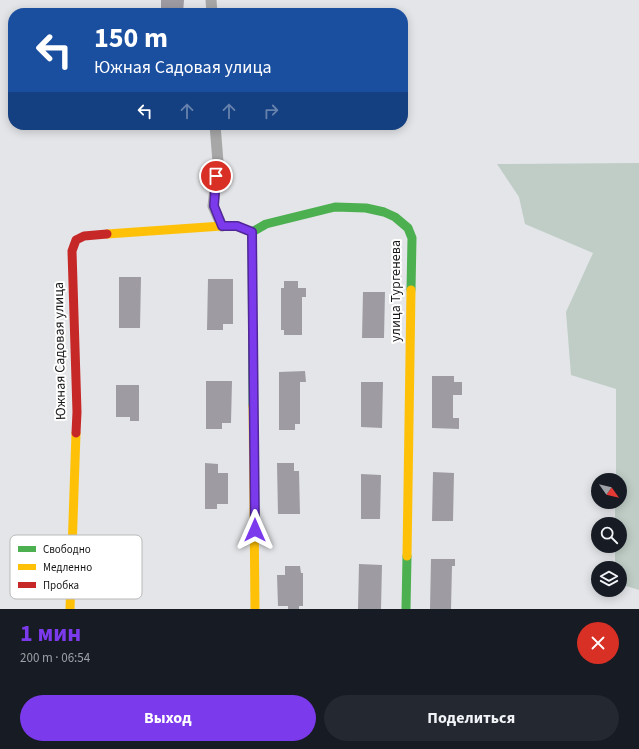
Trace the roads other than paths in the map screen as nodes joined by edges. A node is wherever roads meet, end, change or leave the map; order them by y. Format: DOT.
graph roads {
  1 [pos="215,130"];
  2 [pos="222,226"];
  3 [pos="252,232"];
  4 [pos="73,535"];
  5 [pos="70,599"];
  6 [pos="70,609"];
  7 [pos="255,609"];
  8 [pos="406,609"];
  1 -- 2 [label="street"];
  2 -- 3 [label="street, Южная Садовая улица"];
  2 -- 4 [label="street, Южная Садовая улица"];
  3 -- 7 [label="street"];
  3 -- 8 [label="street, улица Тургенева"];
  5 -- 6 [label="street, Южная Садовая улица"];
}
